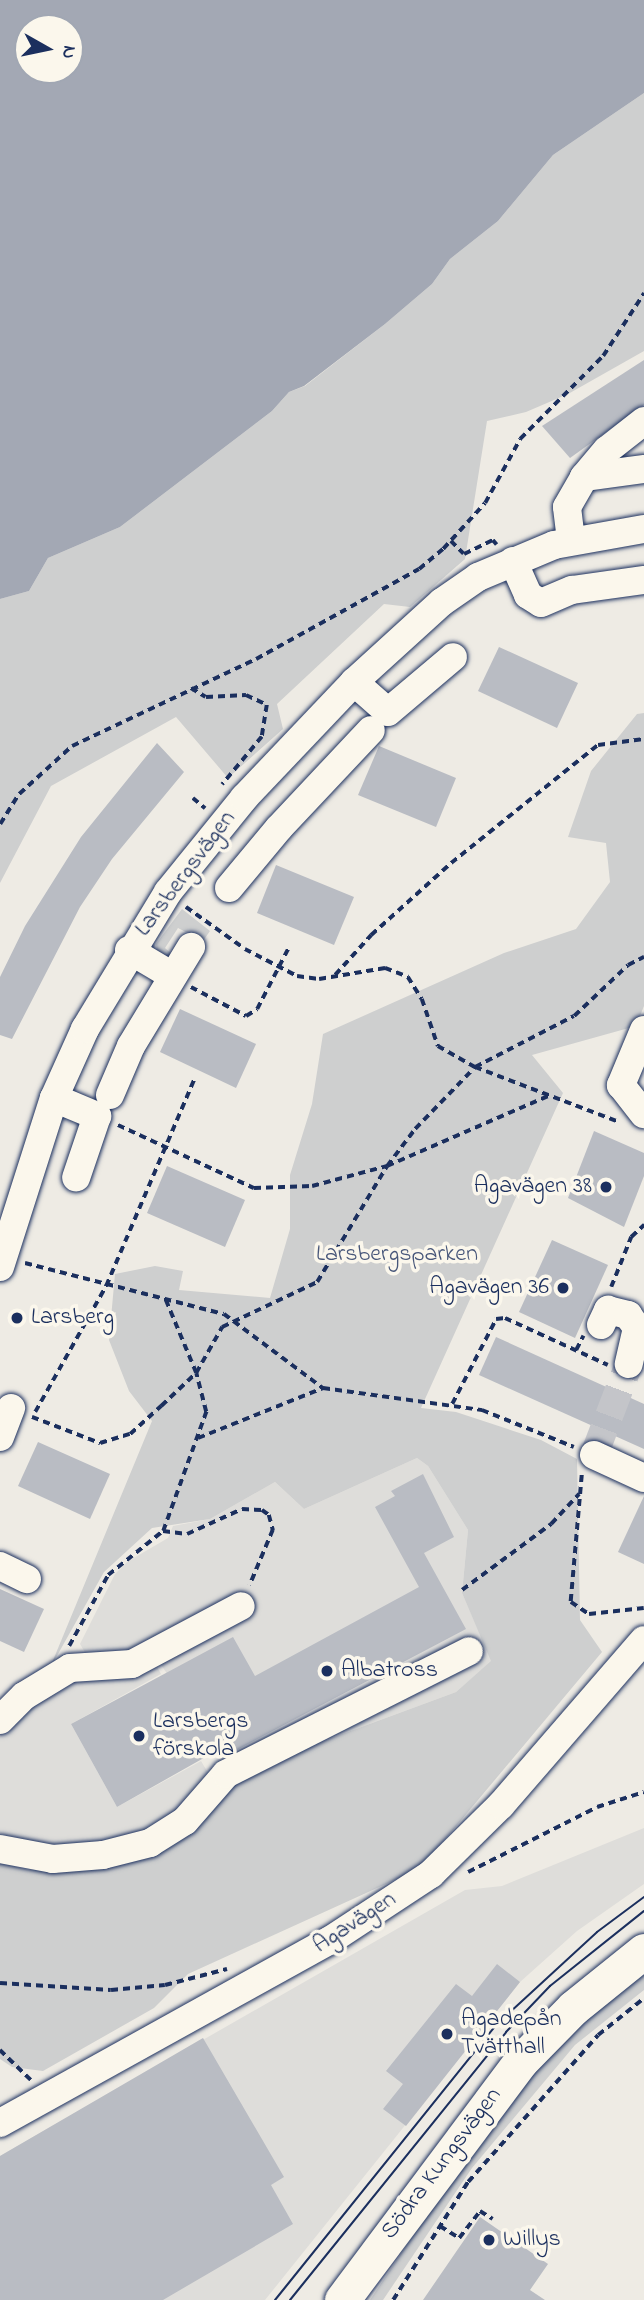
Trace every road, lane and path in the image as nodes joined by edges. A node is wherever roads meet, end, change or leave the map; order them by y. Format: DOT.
graph roads {
  1 [pos="644,293"];
  2 [pos="644,421"];
  3 [pos="644,469"];
  4 [pos="584,477"];
  5 [pos="644,528"];
  6 [pos="571,540"];
  7 [pos="451,541"];
  8 [pos="504,551"];
  9 [pos="644,580"];
  10 [pos="453,657"];
  11 [pos="354,682"];
  12 [pos="191,688"];
  13 [pos="371,730"];
  14 [pos="644,739"];
  15 [pos="216,794"];
  16 [pos="244,798"];
  17 [pos="0,824"];
  18 [pos="279,828"];
  19 [pos="229,888"];
  20 [pos="191,947"];
  21 [pos="289,947"];
  22 [pos="129,950"];
  23 [pos="644,957"];
  24 [pos="171,975"];
  25 [pos="644,1030"];
  26 [pos="475,1067"];
  27 [pos="195,1077"];
  28 [pos="550,1095"];
  29 [pos="54,1098"];
  30 [pos="103,1105"];
  31 [pos="638,1121"];
  32 [pos="164,1146"];
  33 [pos="387,1166"];
  34 [pos="76,1178"];
  35 [pos="8,1211"];
  36 [pos="13,1265"];
  37 [pos="106,1286"];
  38 [pos="165,1299"];
  39 [pos="235,1319"];
  40 [pos="601,1325"];
  41 [pos="621,1365"];
  42 [pos="196,1373"];
  43 [pos="323,1388"];
  44 [pos="452,1404"];
  45 [pos="22,1413"];
  46 [pos="0,1437"];
  47 [pos="197,1439"];
  48 [pos="585,1457"];
  49 [pos="644,1478"];
  50 [pos="580,1492"];
  51 [pos="163,1531"];
  52 [pos="0,1566"];
  53 [pos="27,1579"];
  54 [pos="462,1590"];
  55 [pos="241,1606"];
  56 [pos="644,1608"];
  57 [pos="644,1640"];
  58 [pos="469,1651"];
  59 [pos="50,1678"];
  60 [pos="0,1720"];
  61 [pos="644,1792"];
  62 [pos="0,1849"];
  63 [pos="461,1876"];
  64 [pos="644,1951"];
  65 [pos="232,1968"];
  66 [pos="0,1983"];
  67 [pos="644,1998"];
  68 [pos="0,2123"];
  69 [pos="493,2219"];
  70 [pos="440,2225"];
  71 [pos="342,2300"];
  72 [pos="393,2300"];
  1 -- 7 [label="path"];
  2 -- 4 [label="street"];
  3 -- 4 [label="street"];
  4 -- 6 [label="street"];
  5 -- 6 [label="street, Larsbergsvägen"];
  6 -- 8 [label="street, Larsbergsvägen"];
  7 -- 8 [label="path"];
  7 -- 12 [label="path"];
  8 -- 9 [label="street"];
  8 -- 11 [label="street, Larsbergsvägen"];
  10 -- 11 [label="street"];
  11 -- 16 [label="street, Larsbergsvägen"];
  12 -- 15 [label="path"];
  12 -- 17 [label="path"];
  13 -- 18 [label="street, Larsbergsvägen"];
  14 -- 26 [label="path"];
  16 -- 18 [label="street, Larsbergsvägen"];
  16 -- 22 [label="street, Larsbergsvägen"];
  18 -- 19 [label="street, Larsbergsvägen"];
  20 -- 24 [label="street, Larsbergsvägen"];
  21 -- 24 [label="path"];
  22 -- 24 [label="street, Larsbergsvägen"];
  22 -- 29 [label="street, Larsbergsvägen"];
  23 -- 26 [label="path"];
  24 -- 30 [label="street, Larsbergsvägen"];
  25 -- 31 [label="street"];
  26 -- 28 [label="path"];
  26 -- 33 [label="path"];
  27 -- 32 [label="path"];
  28 -- 31 [label="path"];
  28 -- 33 [label="path"];
  29 -- 30 [label="street"];
  29 -- 35 [label="street, Larsbergsvägen"];
  30 -- 32 [label="path"];
  30 -- 34 [label="street, Larsbergsvägen"];
  32 -- 33 [label="path"];
  32 -- 37 [label="path"];
  33 -- 39 [label="path"];
  35 -- 36 [label="street, Larsbergsvägen"];
  36 -- 37 [label="path"];
  37 -- 38 [label="path"];
  37 -- 45 [label="path"];
  38 -- 39 [label="path"];
  38 -- 42 [label="path"];
  39 -- 42 [label="path"];
  39 -- 43 [label="path"];
  40 -- 41 [label="street"];
  41 -- 44 [label="path"];
  42 -- 45 [label="path"];
  42 -- 47 [label="path"];
  43 -- 44 [label="path"];
  43 -- 47 [label="path"];
  44 -- 48 [label="path"];
  45 -- 46 [label="street"];
  47 -- 51 [label="path"];
  48 -- 49 [label="street"];
  48 -- 50 [label="path"];
  50 -- 54 [label="path"];
  50 -- 56 [label="path"];
  51 -- 55 [label="path"];
  51 -- 59 [label="path"];
  52 -- 53 [label="street"];
  55 -- 59 [label="street"];
  57 -- 68 [label="street, Agavägen"];
  58 -- 62 [label="street"];
  59 -- 60 [label="street"];
  61 -- 63 [label="path"];
  64 -- 71 [label="main road, Södra Kungsvägen"];
  65 -- 66 [label="path"];
  67 -- 70 [label="path"];
  69 -- 70 [label="path"];
  70 -- 72 [label="path"];
}
